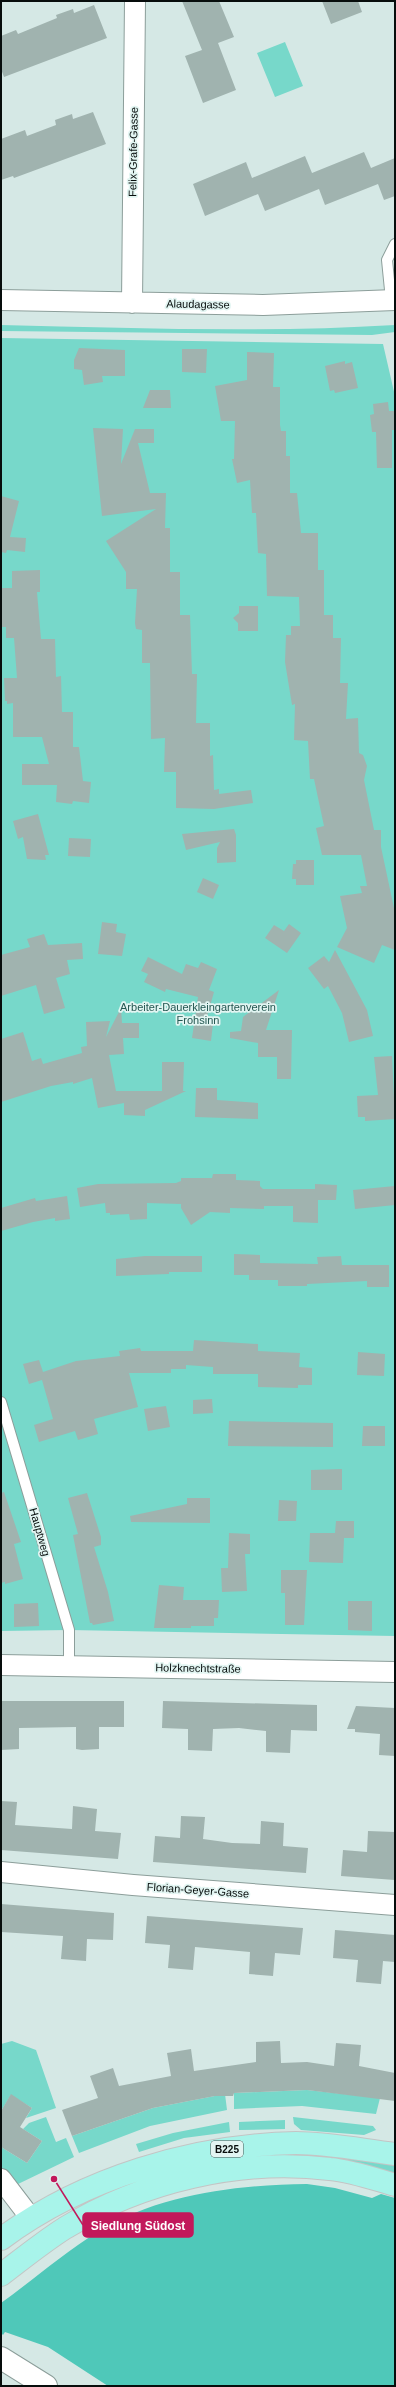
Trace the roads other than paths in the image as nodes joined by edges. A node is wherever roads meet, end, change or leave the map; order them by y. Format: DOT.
graph roads {
  1 [pos="135,1"];
  2 [pos="395,244"];
  3 [pos="1,300"];
  4 [pos="393,300"];
  5 [pos="132,303"];
  6 [pos="1,1402"];
  7 [pos="1,1665"];
  8 [pos="69,1665"];
  9 [pos="395,1672"];
  10 [pos="1,1872"];
  11 [pos="395,1905"];
  12 [pos="395,2154"];
  13 [pos="1,2179"];
  14 [pos="395,2184"];
  15 [pos="30,2218"];
  16 [pos="1,2239"];
  17 [pos="1,2275"];
  18 [pos="1,2358"];
  19 [pos="46,2386"];
  1 -- 5 [label="street, Felix-Grafe-Gasse"];
  2 -- 4 [label="lane"];
  3 -- 5 [label="street, Alaudagasse"];
  4 -- 5 [label="street, Alaudagasse"];
  6 -- 8 [label="lane, Hauptweg"];
  7 -- 8 [label="street, Holzknechtstraße"];
  8 -- 9 [label="street, Holzknechtstraße"];
  10 -- 11 [label="street, Florian-Geyer-Gasse"];
  12 -- 15 [label="main road, B225"];
  13 -- 15 [label="street"];
  14 -- 17 [label="main road, B225"];
  15 -- 16 [label="main road, B225"];
  18 -- 19 [label="main road"];
}
